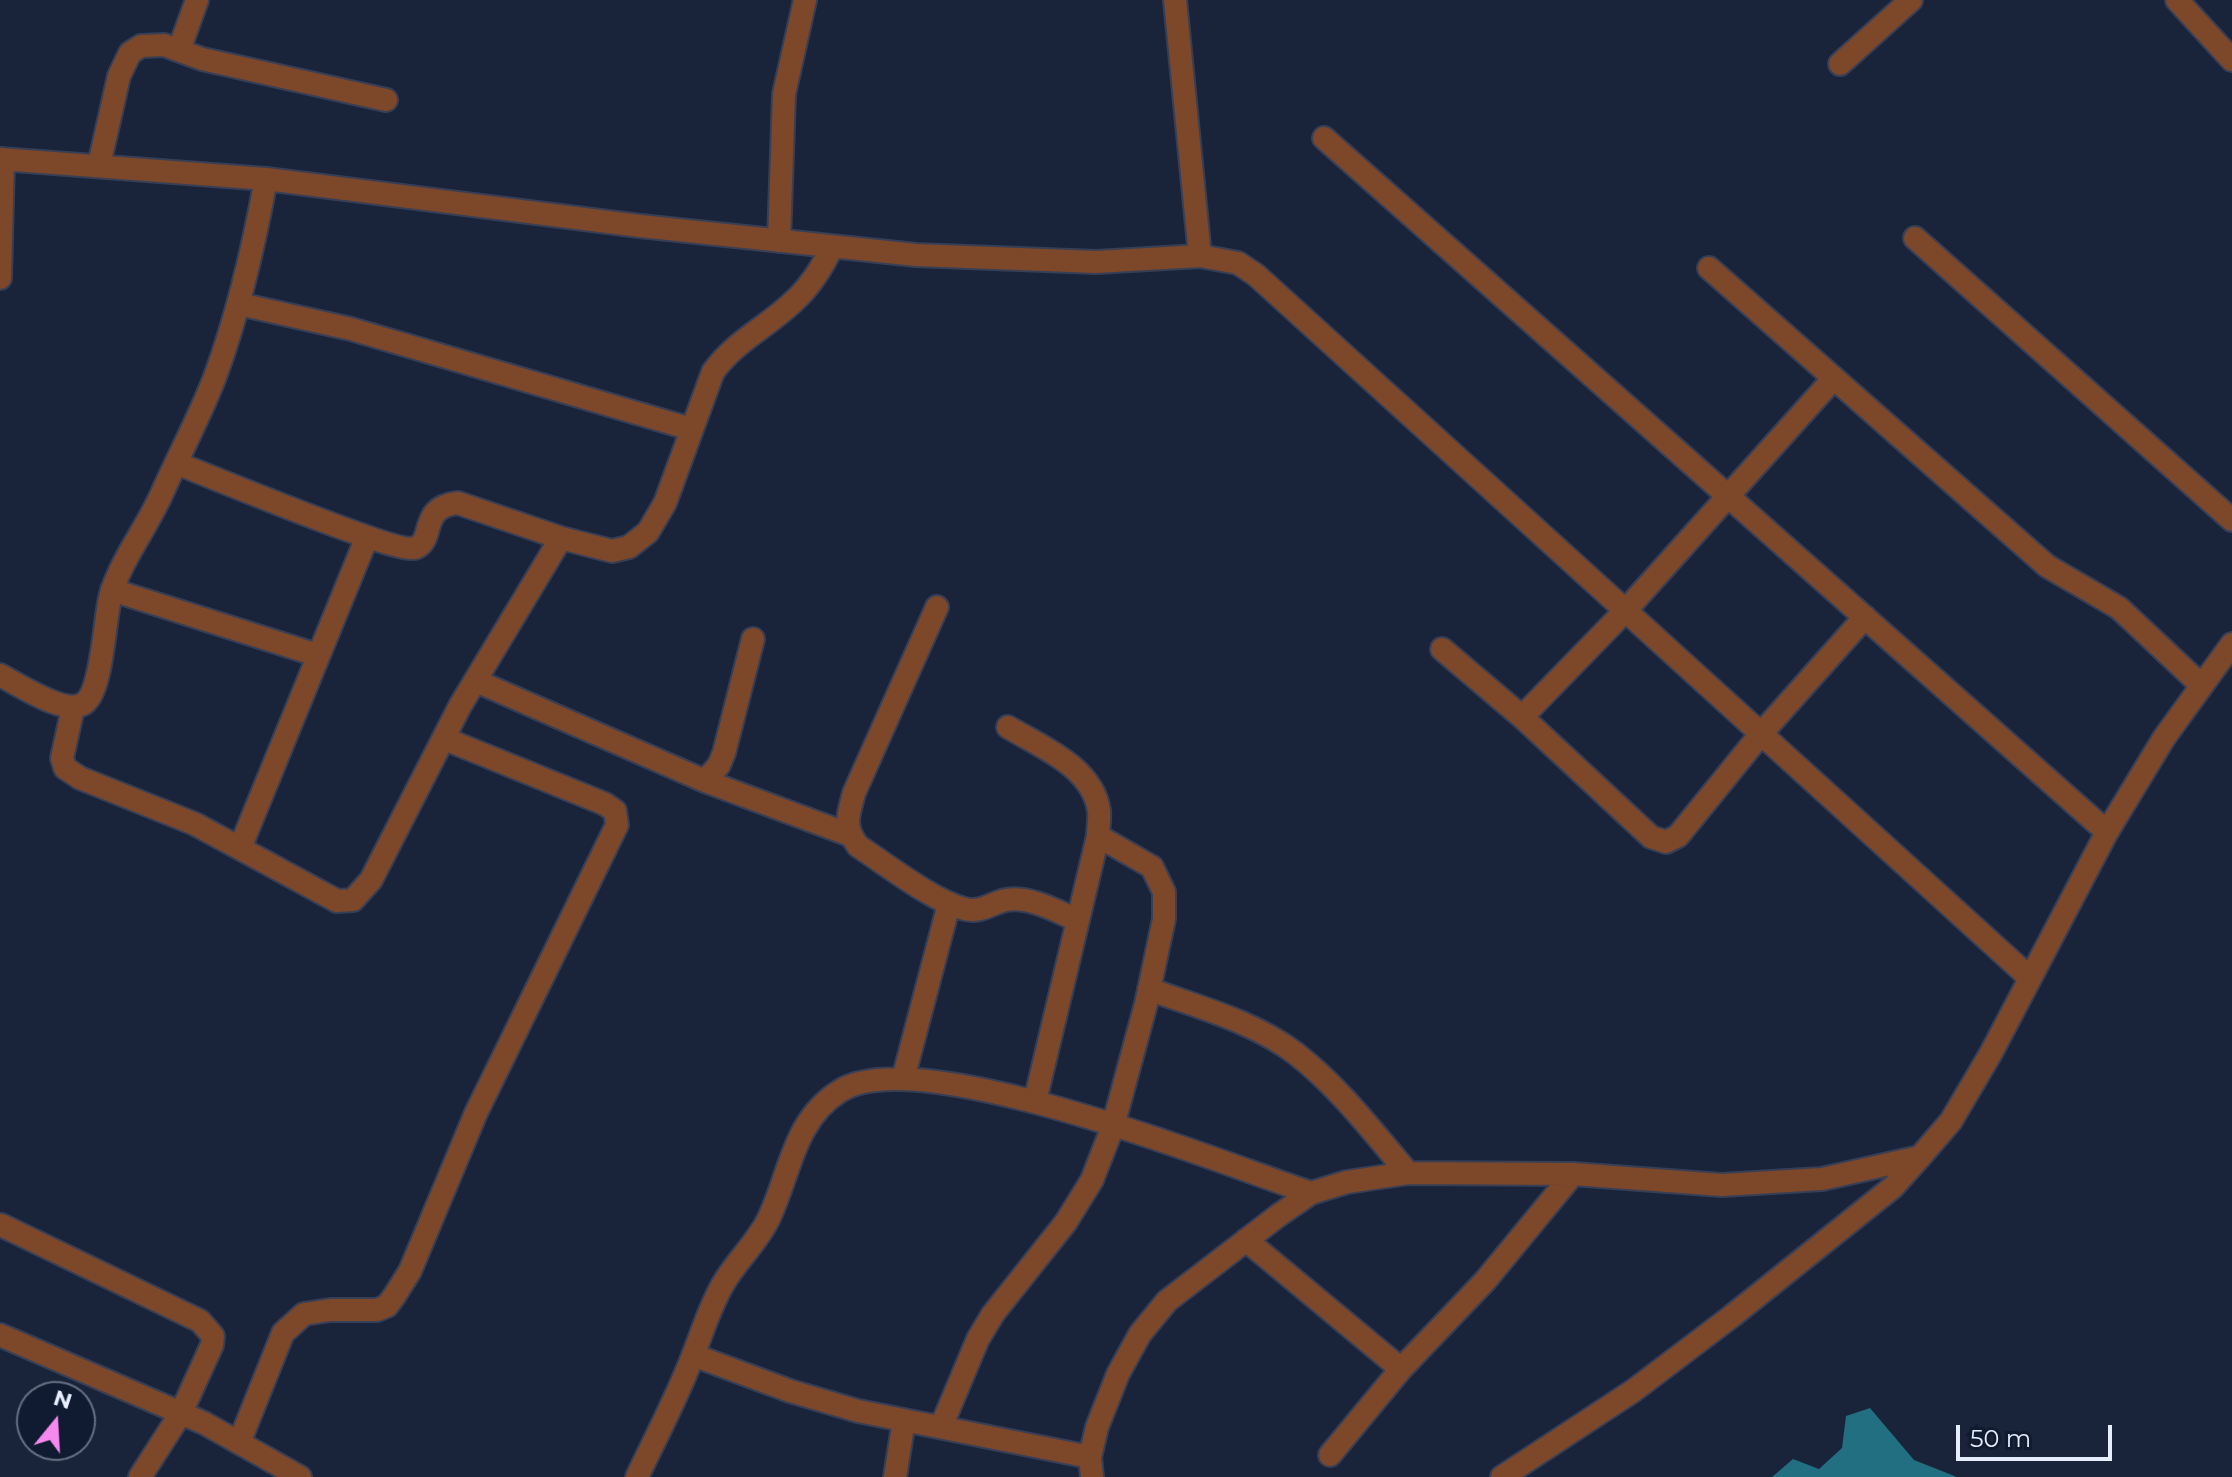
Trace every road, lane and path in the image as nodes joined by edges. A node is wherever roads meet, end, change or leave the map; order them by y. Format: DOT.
graph roads {
  1 [pos="197,0"];
  2 [pos="805,0"];
  3 [pos="1175,0"];
  4 [pos="1911,0"];
  5 [pos="2177,0"];
  6 [pos="179,50"];
  7 [pos="2232,60"];
  8 [pos="1840,64"];
  9 [pos="386,100"];
  10 [pos="1324,138"];
  11 [pos="2,159"];
  12 [pos="99,165"];
  13 [pos="266,179"];
  14 [pos="1915,238"];
  15 [pos="779,241"];
  16 [pos="832,247"];
  17 [pos="1200,256"];
  18 [pos="1709,268"];
  19 [pos="0,278"];
  20 [pos="239,304"];
  21 [pos="1834,378"];
  22 [pos="691,429"];
  23 [pos="176,463"];
  24 [pos="1728,496"];
  25 [pos="2232,520"];
  26 [pos="367,537"];
  27 [pos="561,538"];
  28 [pos="112,590"];
  29 [pos="937,607"];
  30 [pos="1626,610"];
  31 [pos="1865,617"];
  32 [pos="753,639"];
  33 [pos="2232,644"];
  34 [pos="1442,649"];
  35 [pos="317,655"];
  36 [pos="0,675"];
  37 [pos="476,681"];
  38 [pos="2201,685"];
  39 [pos="73,708"];
  40 [pos="1522,717"];
  41 [pos="1008,727"];
  42 [pos="1760,735"];
  43 [pos="445,739"];
  44 [pos="705,781"];
  45 [pos="2107,832"];
  46 [pos="850,835"];
  47 [pos="1098,836"];
  48 [pos="240,848"];
  49 [pos="949,904"];
  50 [pos="1077,920"];
  51 [pos="2030,978"];
  52 [pos="1149,989"];
  53 [pos="903,1079"];
  54 [pos="1035,1101"];
  55 [pos="1113,1126"];
  56 [pos="1920,1157"];
  57 [pos="1408,1173"];
  58 [pos="1573,1174"];
  59 [pos="1311,1193"];
  60 [pos="1,1225"];
  61 [pos="1246,1240"];
  62 [pos="0,1335"];
  63 [pos="693,1355"];
  64 [pos="1401,1369"];
  65 [pos="181,1413"];
  66 [pos="904,1420"];
  67 [pos="941,1427"];
  68 [pos="239,1443"];
  69 [pos="1330,1455"];
  70 [pos="1091,1467"];
  71 [pos="140,1477"];
  72 [pos="300,1477"];
  73 [pos="637,1477"];
  74 [pos="895,1477"];
  75 [pos="1502,1477"];
  1 -- 6 [label="street"];
  2 -- 15 [label="street"];
  3 -- 17 [label="street"];
  4 -- 8 [label="street"];
  5 -- 7 [label="street"];
  6 -- 9 [label="street"];
  6 -- 12 [label="street"];
  10 -- 24 [label="street"];
  11 -- 12 [label="street"];
  11 -- 19 [label="street"];
  12 -- 13 [label="street"];
  13 -- 15 [label="street"];
  13 -- 20 [label="street"];
  14 -- 25 [label="street"];
  15 -- 16 [label="street"];
  16 -- 17 [label="street"];
  16 -- 22 [label="street"];
  17 -- 30 [label="street"];
  18 -- 21 [label="street"];
  20 -- 22 [label="street"];
  20 -- 23 [label="street"];
  21 -- 24 [label="street"];
  21 -- 38 [label="street"];
  22 -- 27 [label="street"];
  23 -- 26 [label="street"];
  23 -- 28 [label="street"];
  24 -- 30 [label="street"];
  24 -- 31 [label="street"];
  26 -- 27 [label="street"];
  26 -- 35 [label="street"];
  27 -- 37 [label="street"];
  28 -- 35 [label="street"];
  28 -- 39 [label="street"];
  29 -- 46 [label="street"];
  30 -- 40 [label="street"];
  30 -- 42 [label="street"];
  31 -- 42 [label="street"];
  31 -- 45 [label="street"];
  32 -- 44 [label="street"];
  33 -- 38 [label="street"];
  34 -- 40 [label="street"];
  35 -- 48 [label="street"];
  36 -- 39 [label="street"];
  37 -- 43 [label="street"];
  37 -- 44 [label="street"];
  38 -- 45 [label="street"];
  39 -- 48 [label="street"];
  40 -- 42 [label="street"];
  41 -- 47 [label="street"];
  42 -- 51 [label="street"];
  43 -- 48 [label="street"];
  43 -- 68 [label="street"];
  44 -- 46 [label="street"];
  45 -- 51 [label="street"];
  46 -- 49 [label="street"];
  47 -- 50 [label="street"];
  47 -- 52 [label="street"];
  49 -- 50 [label="street"];
  49 -- 53 [label="street"];
  50 -- 54 [label="street"];
  51 -- 56 [label="street"];
  52 -- 55 [label="street"];
  52 -- 57 [label="street"];
  53 -- 54 [label="street"];
  53 -- 63 [label="street"];
  54 -- 55 [label="street"];
  55 -- 59 [label="street"];
  55 -- 67 [label="street"];
  56 -- 58 [label="street"];
  56 -- 75 [label="street"];
  57 -- 58 [label="street"];
  57 -- 59 [label="street"];
  58 -- 64 [label="street"];
  59 -- 61 [label="street"];
  60 -- 65 [label="street"];
  61 -- 64 [label="street"];
  61 -- 70 [label="street"];
  62 -- 65 [label="street"];
  63 -- 66 [label="street"];
  63 -- 73 [label="street"];
  64 -- 69 [label="street"];
  65 -- 68 [label="street"];
  65 -- 71 [label="street"];
  66 -- 67 [label="street"];
  66 -- 74 [label="street"];
  67 -- 70 [label="street"];
  68 -- 72 [label="street"];
}
